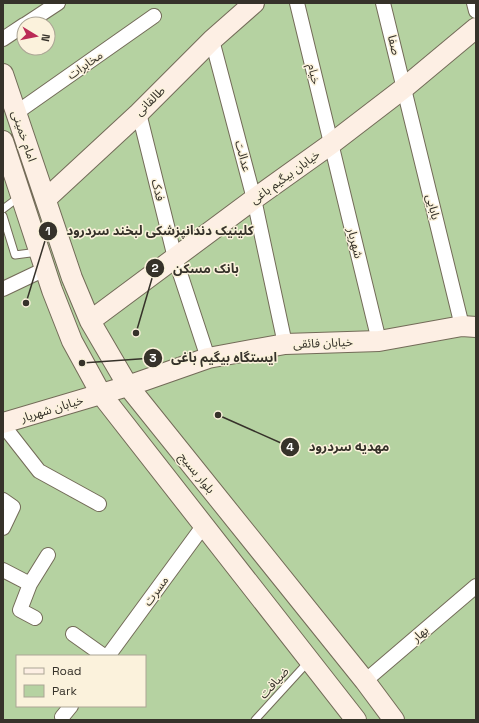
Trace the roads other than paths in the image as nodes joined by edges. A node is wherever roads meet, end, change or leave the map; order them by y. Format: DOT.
graph roads {
  1 [pos="58,3"];
  2 [pos="297,3"];
  3 [pos="384,3"];
  4 [pos="474,3"];
  5 [pos="245,6"];
  6 [pos="476,11"];
  7 [pos="38,16"];
  8 [pos="154,16"];
  9 [pos="476,28"];
  10 [pos="16,31"];
  11 [pos="3,40"];
  12 [pos="212,40"];
  13 [pos="3,74"];
  14 [pos="404,88"];
  15 [pos="16,113"];
  16 [pos="139,113"];
  17 [pos="3,141"];
  18 [pos="330,144"];
  19 [pos="21,196"];
  20 [pos="254,199"];
  21 [pos="46,201"];
  22 [pos="3,209"];
  23 [pos="3,216"];
  24 [pos="37,245"];
  25 [pos="175,258"];
  26 [pos="3,288"];
  27 [pos="90,321"];
  28 [pos="469,326"];
  29 [pos="379,341"];
  30 [pos="285,344"];
  31 [pos="208,358"];
  32 [pos="128,386"];
  33 [pos="101,394"];
  34 [pos="3,424"];
  35 [pos="3,500"];
  36 [pos="99,504"];
  37 [pos="204,525"];
  38 [pos="3,528"];
  39 [pos="48,555"];
  40 [pos="3,570"];
  41 [pos="30,584"];
  42 [pos="476,586"];
  43 [pos="35,618"];
  44 [pos="73,634"];
  45 [pos="104,655"];
  46 [pos="107,655"];
  47 [pos="309,660"];
  48 [pos="365,681"];
  49 [pos="255,720"];
  50 [pos="356,720"];
  51 [pos="394,720"];
  1 -- 7 [label="street"];
  2 -- 18 [label="street, خیام"];
  3 -- 14 [label="street, صفا"];
  4 -- 6 [label="street"];
  5 -- 12 [label="main road, طالقانی"];
  8 -- 15 [label="street, مخابرات"];
  9 -- 14 [label="main road, خیابان بیگیم باغی"];
  10 -- 11 [label="street"];
  12 -- 16 [label="main road, طالقانی"];
  12 -- 20 [label="street, عدالت"];
  13 -- 15 [label="main road, امام خمینی"];
  14 -- 18 [label="main road, خیابان بیگیم باغی"];
  14 -- 28 [label="street, بابایی"];
  15 -- 21 [label="main road, امام خمینی"];
  16 -- 21 [label="main road, طالقانی"];
  16 -- 25 [label="street, فدک"];
  17 -- 19 [label="main road, امام خمینی"];
  18 -- 20 [label="main road, خیابان بیگیم باغی"];
  18 -- 29 [label="street, شهریار"];
  19 -- 21 [label="main road"];
  19 -- 22 [label="lane"];
  19 -- 24 [label="main road, امام خمینی"];
  20 -- 25 [label="main road, خیابان بیگیم باغی"];
  20 -- 30 [label="street, عدالت"];
  21 -- 24 [label="main road, طالقانی"];
  21 -- 27 [label="main road, بلوار بسیج"];
  23 -- 24 [label="lane"];
  24 -- 26 [label="street"];
  24 -- 33 [label="main road"];
  25 -- 27 [label="main road, خیابان بیگیم باغی"];
  25 -- 31 [label="street, فدک"];
  27 -- 32 [label="main road, بلوار بسیج"];
  28 -- 29 [label="main road, خیابان فائقی"];
  29 -- 30 [label="main road, خیابان فائقی"];
  30 -- 31 [label="main road, خیابان فائقی"];
  31 -- 32 [label="main road, خیابان فائقی"];
  32 -- 33 [label="main road, خیابان شهریار"];
  32 -- 48 [label="main road, بلوار بسیج"];
  33 -- 34 [label="main road, خیابان شهریار"];
  33 -- 37 [label="main road"];
  34 -- 36 [label="street"];
  35 -- 38 [label="street"];
  37 -- 46 [label="street, مسرت"];
  37 -- 47 [label="main road"];
  39 -- 41 [label="street"];
  40 -- 41 [label="street"];
  41 -- 43 [label="street"];
  42 -- 48 [label="street, بهار"];
  44 -- 45 [label="street"];
  47 -- 49 [label="lane, ضیافت"];
  47 -- 50 [label="main road"];
  48 -- 51 [label="main road, بلوار بسیج"];
}
